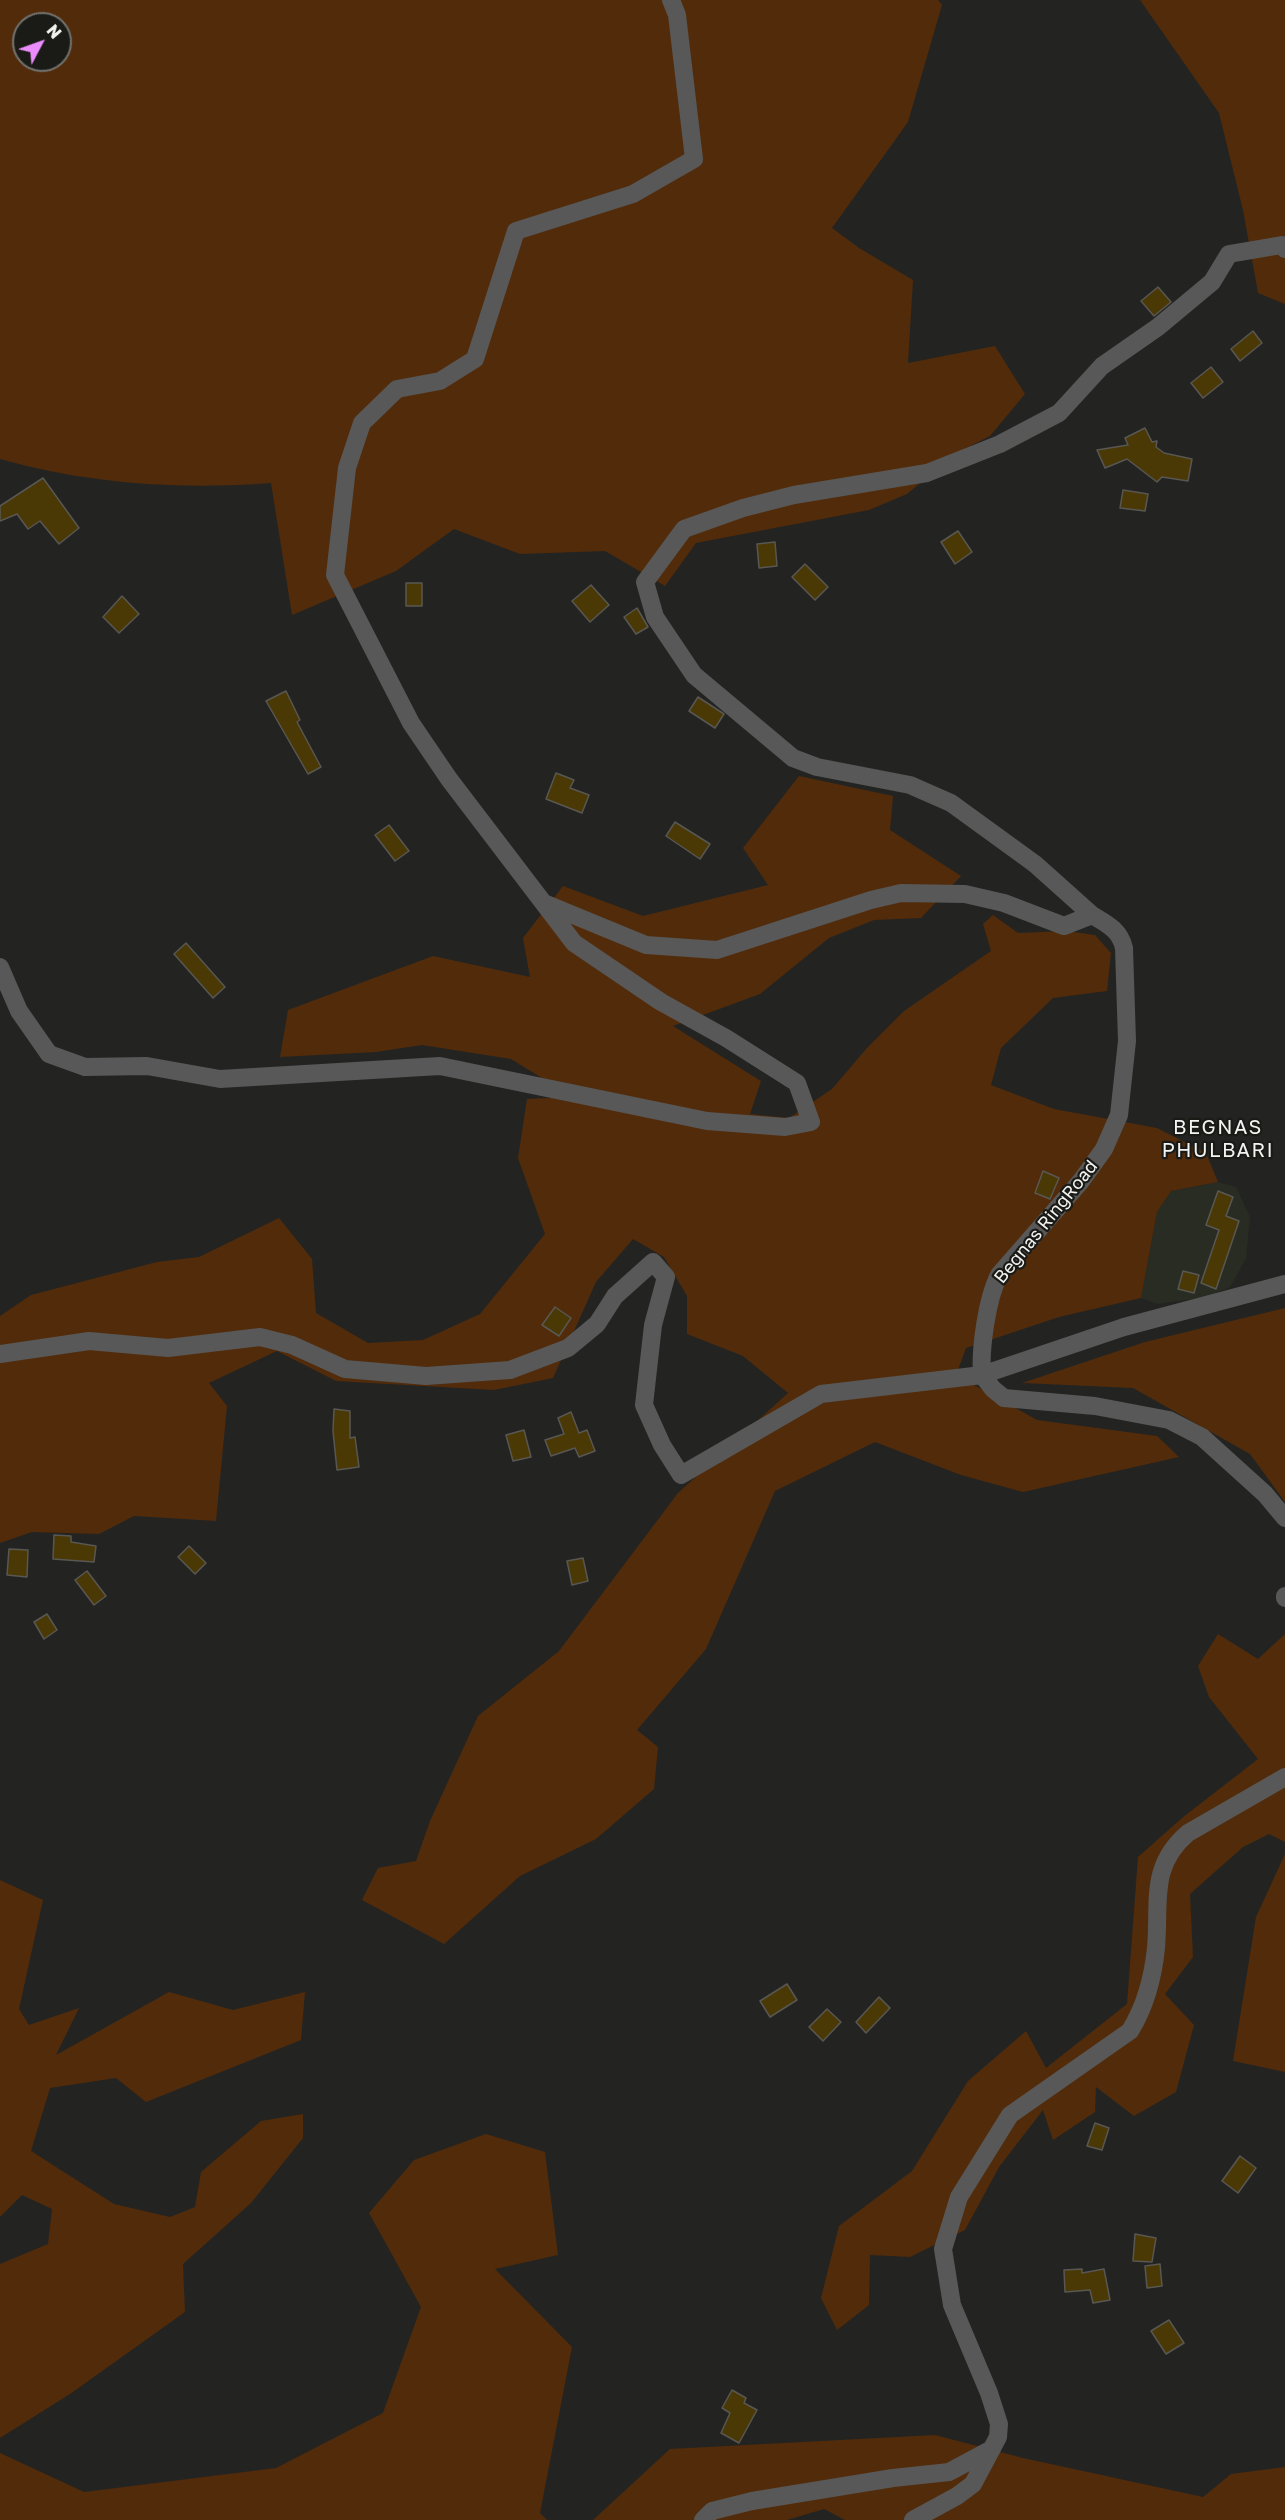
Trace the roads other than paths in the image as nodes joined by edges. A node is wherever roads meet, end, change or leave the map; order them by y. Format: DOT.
graph roads {
  1 [pos="671,0"];
  2 [pos="1285,249"];
  3 [pos="543,902"];
  4 [pos="1092,915"];
  5 [pos="0,967"];
  6 [pos="1285,1284"];
  7 [pos="0,1354"];
  8 [pos="982,1375"];
  9 [pos="1285,1518"];
  10 [pos="1285,1777"];
  11 [pos="992,2448"];
  12 [pos="704,2520"];
  13 [pos="914,2520"];
  1 -- 3 [label="street"];
  2 -- 4 [label="street, Begnas RingRoad"];
  3 -- 4 [label="street"];
  3 -- 5 [label="street"];
  4 -- 8 [label="street, Begnas RingRoad"];
  6 -- 8 [label="street"];
  7 -- 8 [label="street"];
  8 -- 9 [label="street"];
  10 -- 11 [label="street"];
  11 -- 12 [label="street"];
  11 -- 13 [label="street"];
}
